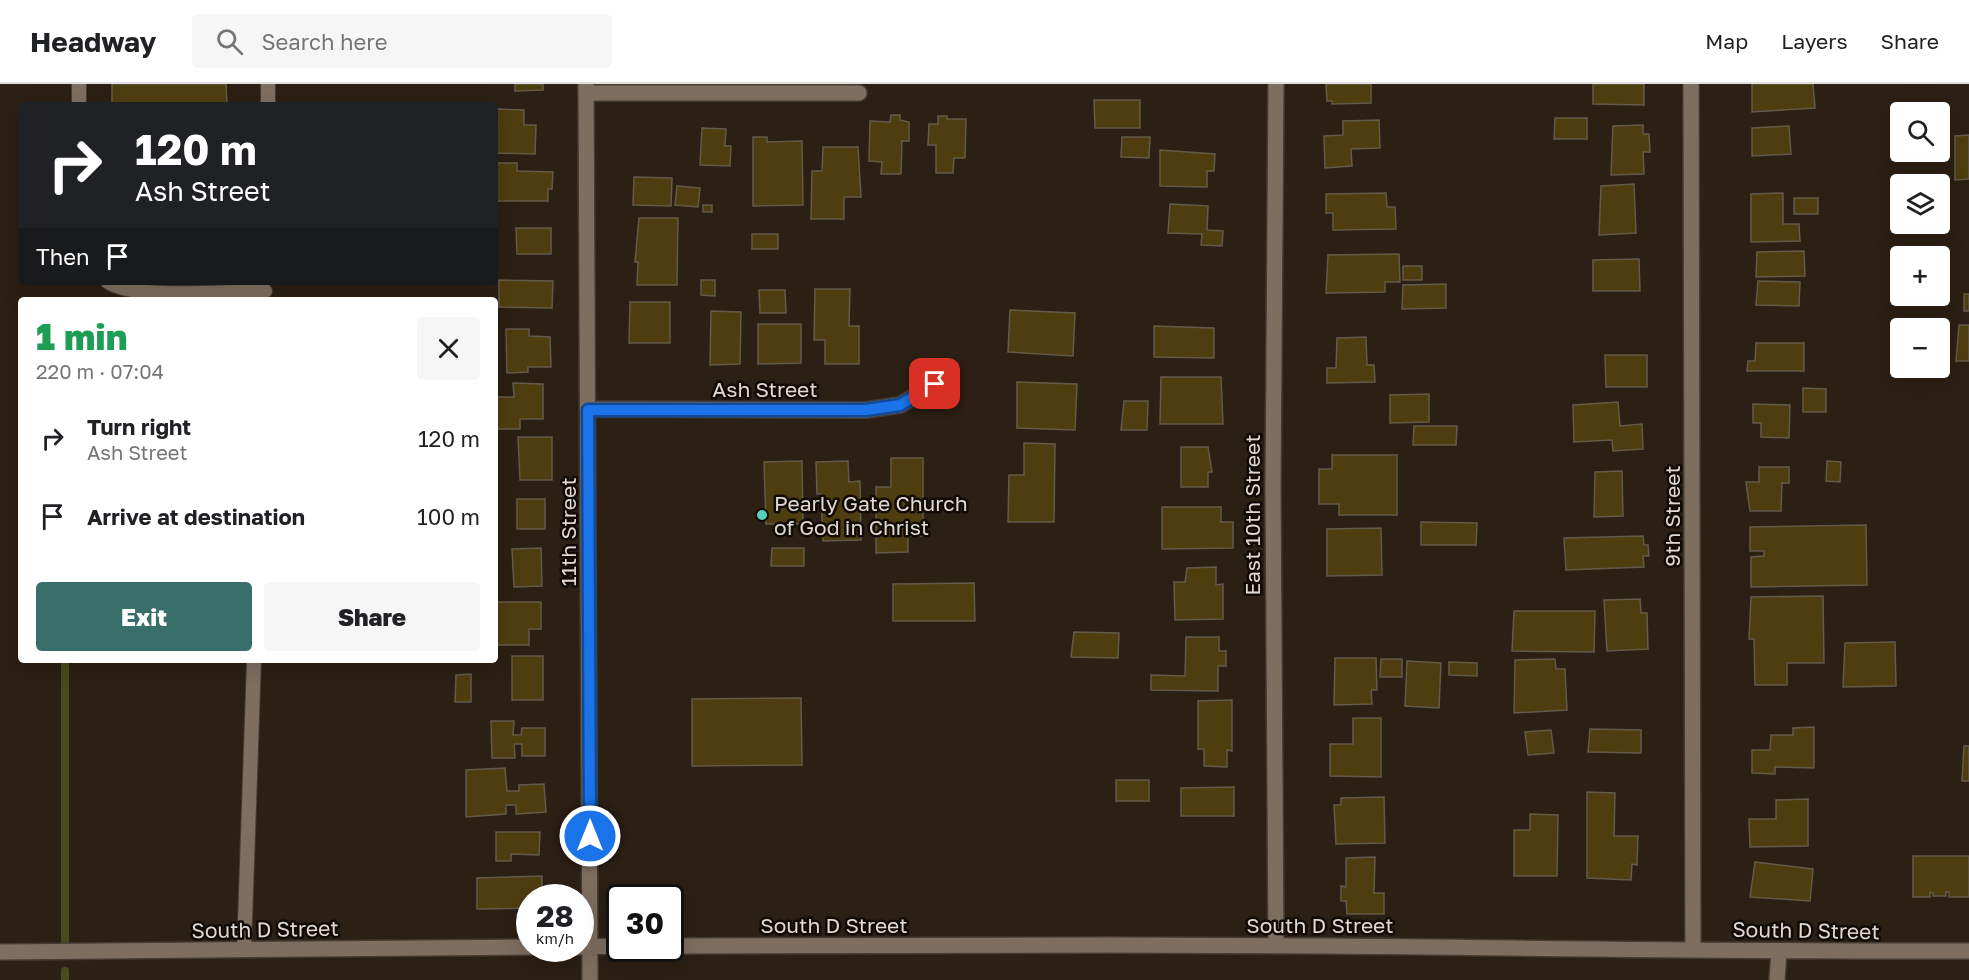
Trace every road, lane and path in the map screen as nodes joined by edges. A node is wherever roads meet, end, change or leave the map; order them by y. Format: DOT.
graph roads {
  1 [pos="79,84"];
  2 [pos="268,84"];
  3 [pos="1276,84"];
  4 [pos="1691,84"];
  5 [pos="586,88"];
  6 [pos="859,93"];
  7 [pos="79,102"];
  8 [pos="267,102"];
  9 [pos="112,285"];
  10 [pos="265,291"];
  11 [pos="935,384"];
  12 [pos="588,410"];
  13 [pos="254,663"];
  14 [pos="586,884"];
  15 [pos="684,946"];
  16 [pos="1276,946"];
  17 [pos="516,947"];
  18 [pos="1693,949"];
  19 [pos="244,950"];
  20 [pos="1969,951"];
  21 [pos="0,952"];
  22 [pos="1779,952"];
  23 [pos="588,962"];
  24 [pos="590,980"];
  25 [pos="1777,980"];
  1 -- 7 [label="lane"];
  2 -- 8 [label="lane"];
  3 -- 16 [label="street, East 10th Street"];
  4 -- 18 [label="street, 9th Street"];
  5 -- 6 [label="street"];
  5 -- 12 [label="street, 11th Street"];
  9 -- 10 [label="lane"];
  11 -- 12 [label="street, Ash Street"];
  12 -- 14 [label="street, 11th Street"];
  13 -- 19 [label="lane"];
  15 -- 16 [label="street, South D Street"];
  16 -- 18 [label="street, South D Street"];
  17 -- 19 [label="street, South D Street"];
  18 -- 22 [label="street, South D Street"];
  19 -- 21 [label="street, South D Street"];
  20 -- 22 [label="street, South D Street"];
  22 -- 25 [label="street"];
  23 -- 24 [label="street, 11th Street"];
}
